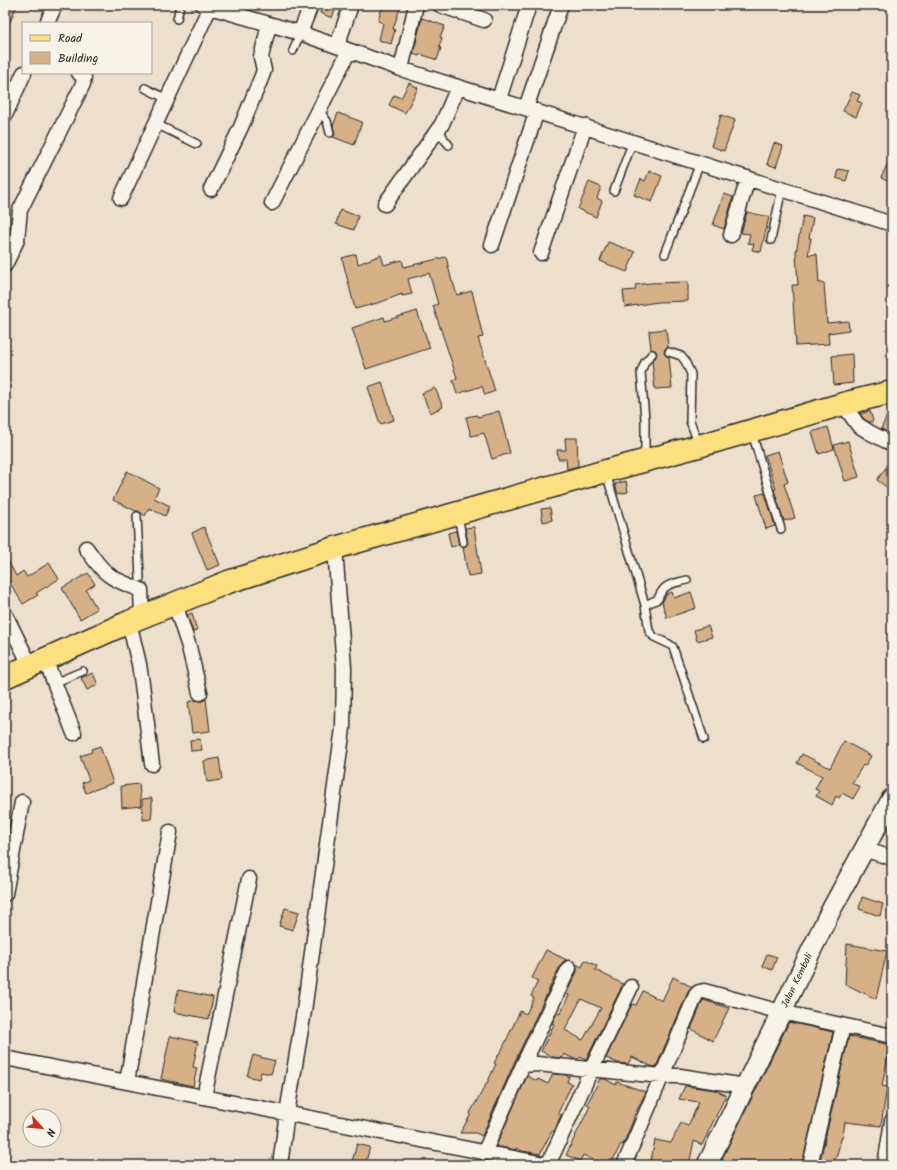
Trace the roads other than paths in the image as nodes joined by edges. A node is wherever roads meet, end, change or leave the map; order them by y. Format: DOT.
graph roads {
  1 [pos="55,5"];
  2 [pos="180,5"];
  3 [pos="310,5"];
  4 [pos="351,5"];
  5 [pos="416,5"];
  6 [pos="440,5"];
  7 [pos="529,5"];
  8 [pos="561,5"];
  9 [pos="207,6"];
  10 [pos="177,19"];
  11 [pos="484,20"];
  12 [pos="47,22"];
  13 [pos="269,25"];
  14 [pos="300,34"];
  15 [pos="343,49"];
  16 [pos="294,51"];
  17 [pos="401,69"];
  18 [pos="24,74"];
  19 [pos="80,74"];
  20 [pos="458,87"];
  21 [pos="145,88"];
  22 [pos="167,99"];
  23 [pos="499,99"];
  24 [pos="319,110"];
  25 [pos="532,110"];
  26 [pos="5,116"];
  27 [pos="156,124"];
  28 [pos="585,126"];
  29 [pos="439,128"];
  30 [pos="330,133"];
  31 [pos="633,141"];
  32 [pos="197,144"];
  33 [pos="449,145"];
  34 [pos="700,162"];
  35 [pos="748,178"];
  36 [pos="211,189"];
  37 [pos="782,189"];
  38 [pos="614,191"];
  39 [pos="121,198"];
  40 [pos="272,203"];
  41 [pos="385,204"];
  42 [pos="892,224"];
  43 [pos="731,235"];
  44 [pos="772,240"];
  45 [pos="492,245"];
  46 [pos="540,253"];
  47 [pos="664,254"];
  48 [pos="5,265"];
  49 [pos="669,352"];
  50 [pos="652,354"];
  51 [pos="892,392"];
  52 [pos="843,404"];
  53 [pos="752,431"];
  54 [pos="892,444"];
  55 [pos="699,446"];
  56 [pos="641,462"];
  57 [pos="606,471"];
  58 [pos="458,514"];
  59 [pos="137,516"];
  60 [pos="780,529"];
  61 [pos="463,542"];
  62 [pos="86,548"];
  63 [pos="335,548"];
  64 [pos="687,580"];
  65 [pos="140,583"];
  66 [pos="175,604"];
  67 [pos="644,605"];
  68 [pos="5,614"];
  69 [pos="136,619"];
  70 [pos="37,662"];
  71 [pos="83,671"];
  72 [pos="5,677"];
  73 [pos="54,683"];
  74 [pos="200,693"];
  75 [pos="74,733"];
  76 [pos="704,739"];
  77 [pos="152,764"];
  78 [pos="892,798"];
  79 [pos="22,802"];
  80 [pos="170,832"];
  81 [pos="864,849"];
  82 [pos="892,858"];
  83 [pos="249,879"];
  84 [pos="5,894"];
  85 [pos="569,968"];
  86 [pos="631,987"];
  87 [pos="781,1012"];
  88 [pos="843,1026"];
  89 [pos="892,1036"];
  90 [pos="5,1058"];
  91 [pos="523,1065"];
  92 [pos="592,1068"];
  93 [pos="662,1076"];
  94 [pos="127,1082"];
  95 [pos="745,1086"];
  96 [pos="204,1097"];
  97 [pos="287,1113"];
  98 [pos="892,1121"];
  99 [pos="484,1153"];
  100 [pos="280,1165"];
  101 [pos="549,1165"];
  102 [pos="624,1165"];
  103 [pos="708,1165"];
  104 [pos="810,1165"];
  105 [pos="885,1165"];
  1 -- 12 [label="street"];
  2 -- 10 [label="lane"];
  3 -- 14 [label="street"];
  4 -- 15 [label="street"];
  5 -- 17 [label="street"];
  6 -- 11 [label="street"];
  7 -- 23 [label="street"];
  8 -- 25 [label="street"];
  9 -- 13 [label="street"];
  9 -- 22 [label="street"];
  13 -- 14 [label="street"];
  13 -- 36 [label="street"];
  14 -- 15 [label="street"];
  14 -- 16 [label="lane"];
  15 -- 17 [label="street"];
  15 -- 24 [label="street"];
  17 -- 20 [label="street"];
  18 -- 26 [label="street"];
  19 -- 48 [label="street"];
  20 -- 23 [label="street"];
  20 -- 29 [label="street"];
  21 -- 22 [label="lane"];
  22 -- 27 [label="street"];
  23 -- 25 [label="street"];
  24 -- 30 [label="lane"];
  24 -- 40 [label="street"];
  25 -- 28 [label="street"];
  25 -- 45 [label="street"];
  27 -- 32 [label="lane"];
  27 -- 39 [label="street"];
  28 -- 31 [label="street"];
  28 -- 46 [label="street"];
  29 -- 33 [label="lane"];
  29 -- 41 [label="street"];
  31 -- 34 [label="street"];
  31 -- 38 [label="lane"];
  34 -- 35 [label="street"];
  34 -- 47 [label="lane"];
  35 -- 37 [label="street"];
  35 -- 43 [label="street"];
  37 -- 42 [label="street"];
  37 -- 44 [label="lane"];
  49 -- 55 [label="lane"];
  50 -- 56 [label="lane"];
  51 -- 52 [label="main road"];
  52 -- 53 [label="main road"];
  52 -- 54 [label="street"];
  53 -- 55 [label="main road"];
  53 -- 60 [label="lane"];
  55 -- 56 [label="main road"];
  56 -- 57 [label="main road"];
  57 -- 58 [label="main road"];
  57 -- 67 [label="lane"];
  58 -- 61 [label="lane"];
  58 -- 63 [label="main road"];
  59 -- 65 [label="lane"];
  62 -- 65 [label="street"];
  63 -- 66 [label="main road"];
  63 -- 97 [label="street"];
  64 -- 67 [label="lane"];
  65 -- 69 [label="street"];
  66 -- 69 [label="main road"];
  66 -- 74 [label="street"];
  67 -- 76 [label="lane"];
  68 -- 70 [label="street"];
  69 -- 70 [label="main road"];
  69 -- 77 [label="street"];
  70 -- 72 [label="main road"];
  70 -- 73 [label="street"];
  71 -- 73 [label="lane"];
  73 -- 75 [label="street"];
  78 -- 81 [label="street, Jalan Kembali"];
  79 -- 84 [label="street"];
  80 -- 94 [label="street"];
  81 -- 82 [label="street"];
  81 -- 87 [label="street, Jalan Kembali"];
  83 -- 96 [label="street"];
  85 -- 91 [label="street"];
  86 -- 92 [label="street"];
  87 -- 88 [label="street"];
  87 -- 93 [label="street"];
  87 -- 95 [label="street, Jalan Kembali"];
  88 -- 89 [label="street"];
  88 -- 104 [label="street"];
  90 -- 94 [label="street"];
  91 -- 92 [label="street"];
  91 -- 99 [label="street"];
  92 -- 93 [label="street"];
  92 -- 101 [label="street"];
  93 -- 95 [label="street"];
  93 -- 102 [label="street"];
  94 -- 96 [label="street"];
  95 -- 103 [label="street, Jalan Kembali"];
  96 -- 97 [label="street"];
  97 -- 99 [label="street"];
  97 -- 100 [label="street"];
  98 -- 105 [label="street"];
  99 -- 101 [label="street"];
}
